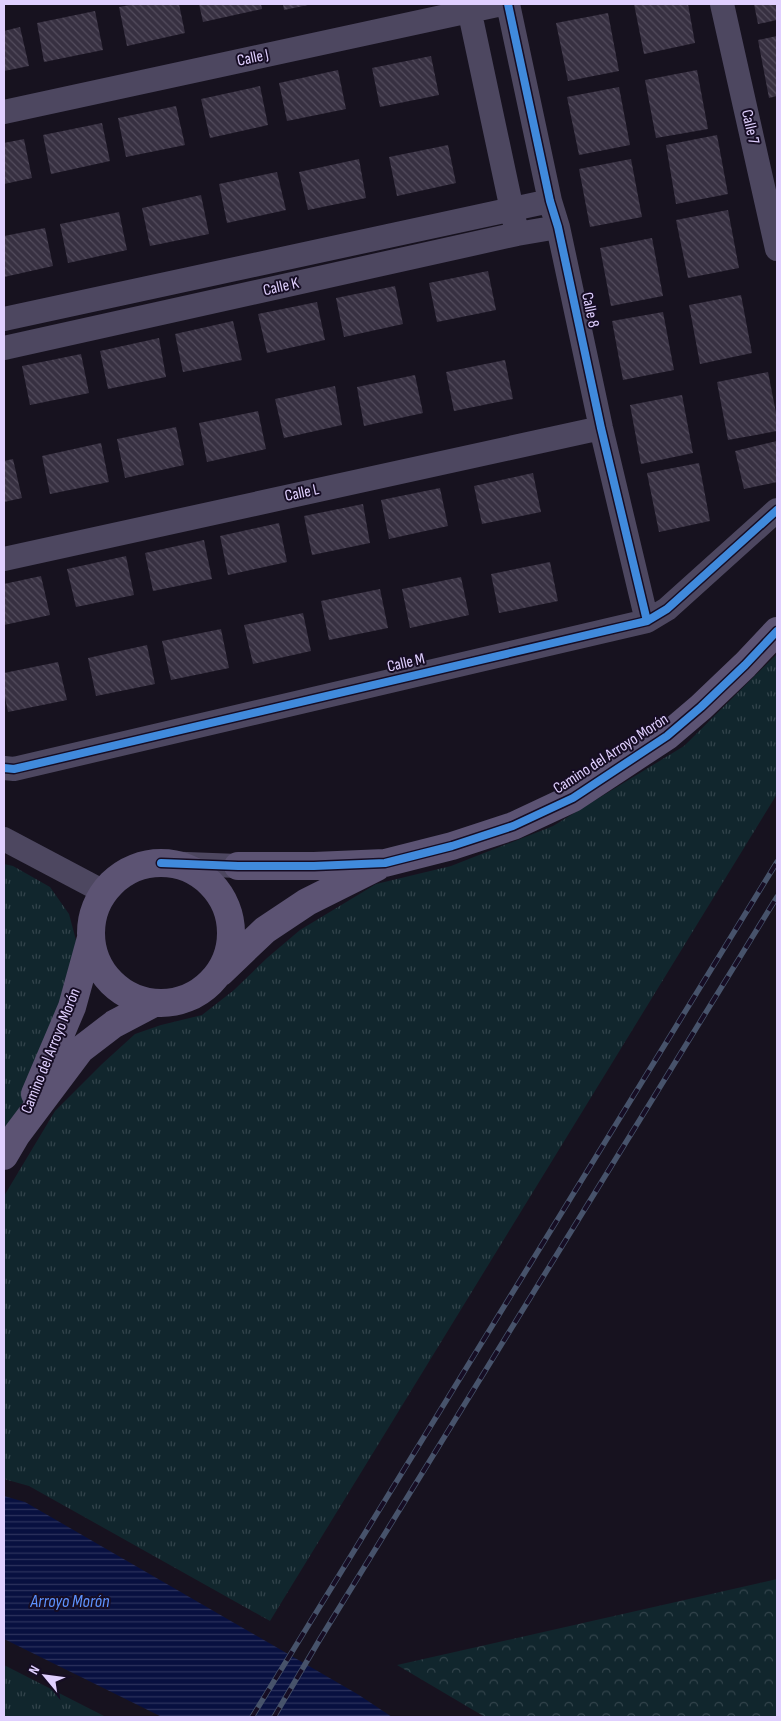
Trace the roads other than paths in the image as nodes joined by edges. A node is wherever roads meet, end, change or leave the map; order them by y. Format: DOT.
graph roads {
  1 [pos="502,4"];
  2 [pos="508,4"];
  3 [pos="722,4"];
  4 [pos="469,7"];
  5 [pos="4,112"];
  6 [pos="550,201"];
  7 [pos="513,210"];
  8 [pos="558,227"];
  9 [pos="517,234"];
  10 [pos="777,249"];
  11 [pos="4,319"];
  12 [pos="4,348"];
  13 [pos="601,428"];
  14 [pos="777,510"];
  15 [pos="4,559"];
  16 [pos="647,621"];
  17 [pos="777,631"];
  18 [pos="4,768"];
  19 [pos="4,839"];
  20 [pos="386,862"];
  21 [pos="161,863"];
  22 [pos="238,866"];
  23 [pos="104,892"];
  24 [pos="91,938"];
  25 [pos="216,976"];
  26 [pos="152,1004"];
  27 [pos="10,1145"];
  1 -- 4 [label="street, Calle J"];
  2 -- 6 [label="street, Calle 8"];
  3 -- 10 [label="street, Calle 7"];
  4 -- 5 [label="street, Calle J"];
  4 -- 7 [label="street"];
  6 -- 7 [label="street, Calle K"];
  6 -- 8 [label="street, Calle 8"];
  7 -- 9 [label="street"];
  7 -- 11 [label="street, Calle K"];
  8 -- 9 [label="street, Calle K"];
  8 -- 13 [label="street, Calle 8"];
  9 -- 12 [label="street, Calle K"];
  13 -- 15 [label="street, Calle L"];
  13 -- 16 [label="street, Calle 8"];
  14 -- 16 [label="street, Calle M"];
  16 -- 18 [label="street, Calle M"];
  17 -- 20 [label="street, Camino del Arroyo Morón"];
  19 -- 23 [label="street"];
  20 -- 22 [label="street, Camino del Arroyo Morón"];
  20 -- 25 [label="street, Camino del Arroyo Morón"];
  21 -- 22 [label="street, Camino del Arroyo Morón"];
  21 -- 23 [label="street, Camino del Arroyo Morón"];
  21 -- 25 [label="street, Camino del Arroyo Morón"];
  23 -- 24 [label="street, Camino del Arroyo Morón"];
  24 -- 26 [label="street, Camino del Arroyo Morón"];
  24 -- 27 [label="street, Camino del Arroyo Morón"];
  25 -- 26 [label="street, Camino del Arroyo Morón"];
  26 -- 27 [label="street, Camino del Arroyo Morón"];
}
